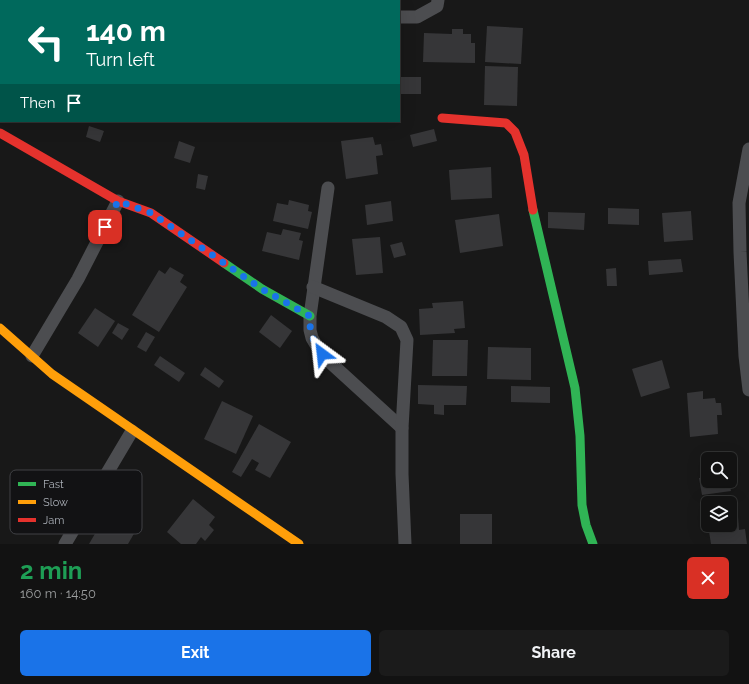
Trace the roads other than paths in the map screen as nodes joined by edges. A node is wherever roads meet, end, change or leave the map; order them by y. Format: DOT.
graph roads {
  1 [pos="438,0"];
  2 [pos="400,17"];
  3 [pos="442,118"];
  4 [pos="0,134"];
  5 [pos="749,149"];
  6 [pos="328,188"];
  7 [pos="118,201"];
  8 [pos="313,287"];
  9 [pos="310,316"];
  10 [pos="0,328"];
  11 [pos="32,356"];
  12 [pos="749,390"];
  13 [pos="402,428"];
  14 [pos="132,431"];
  15 [pos="109,470"];
  16 [pos="71,534"];
  17 [pos="65,544"];
  18 [pos="299,544"];
  19 [pos="405,544"];
  20 [pos="593,544"];
  1 -- 2 [label="street"];
  3 -- 20 [label="street"];
  4 -- 7 [label="street"];
  5 -- 12 [label="street"];
  6 -- 8 [label="street"];
  7 -- 9 [label="street"];
  7 -- 11 [label="street"];
  8 -- 9 [label="street"];
  8 -- 13 [label="street"];
  9 -- 13 [label="street"];
  10 -- 11 [label="street"];
  11 -- 14 [label="street"];
  13 -- 19 [label="street"];
  14 -- 15 [label="street"];
  14 -- 18 [label="street"];
  16 -- 17 [label="street"];
}
